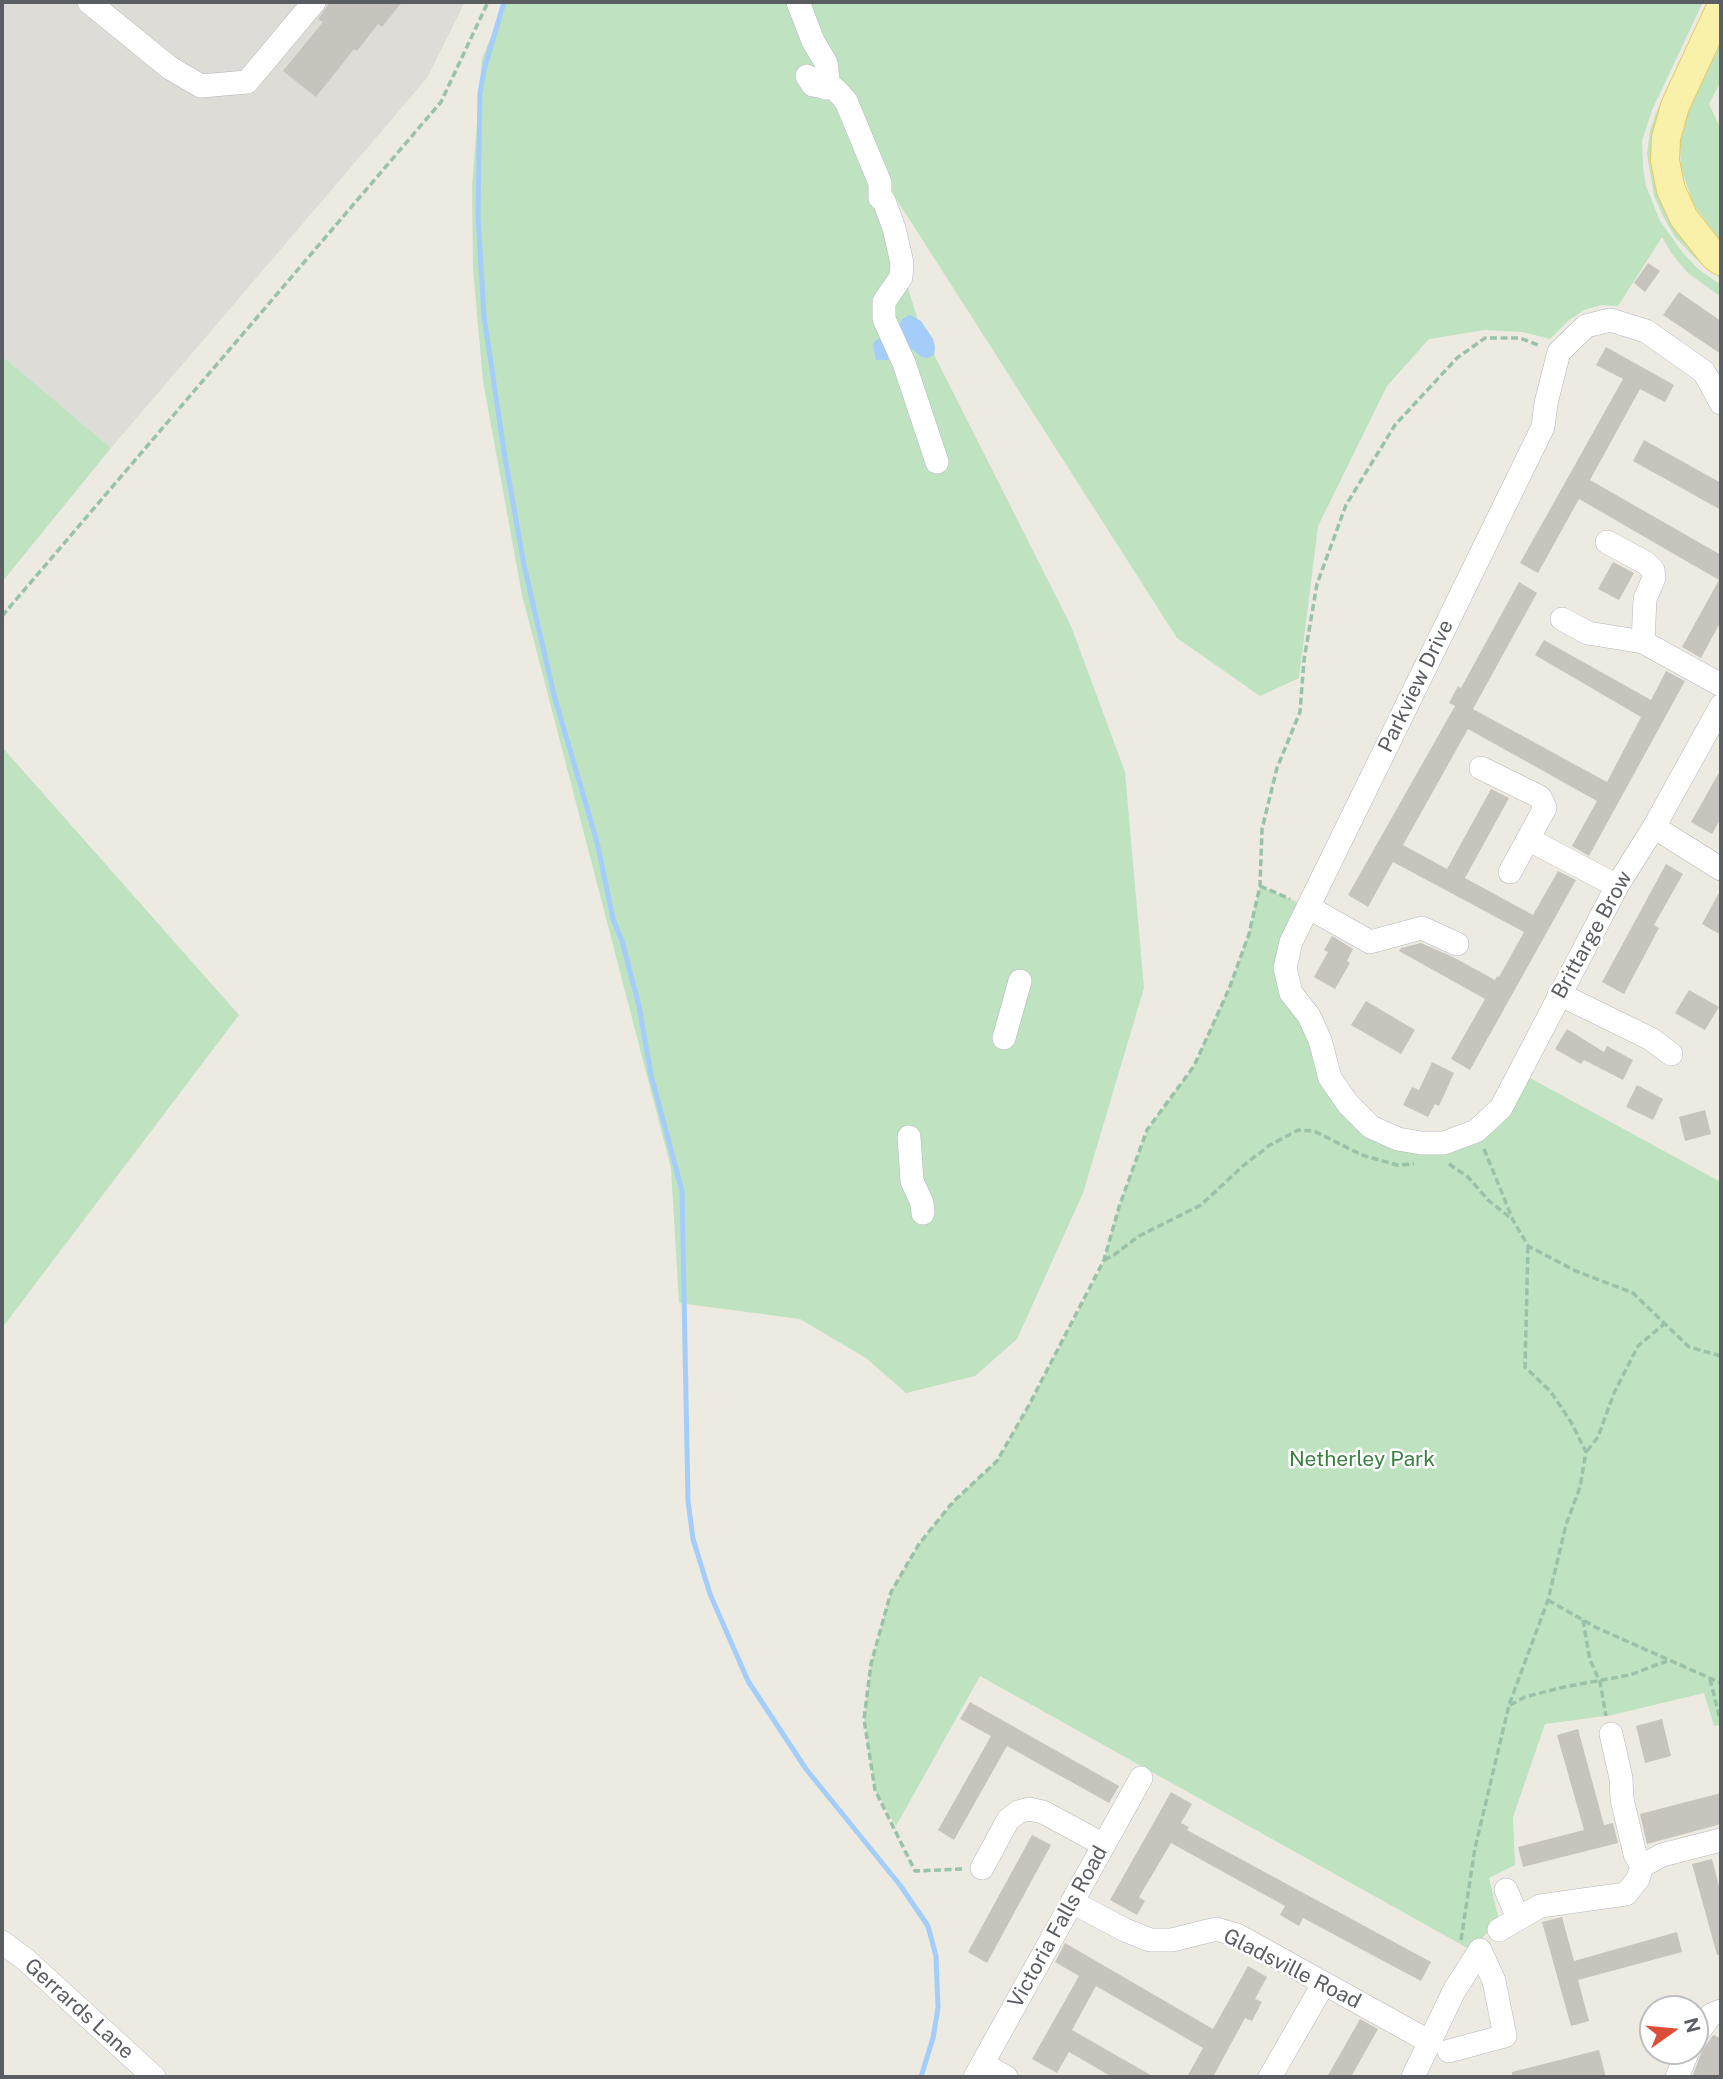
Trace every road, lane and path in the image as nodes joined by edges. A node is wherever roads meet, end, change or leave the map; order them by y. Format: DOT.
graph roads {
  1 [pos="89,2"];
  2 [pos="314,2"];
  3 [pos="488,2"];
  4 [pos="798,2"];
  5 [pos="1721,7"];
  6 [pos="1718,258"];
  7 [pos="1559,352"];
  8 [pos="1721,403"];
  9 [pos="936,462"];
  10 [pos="1607,542"];
  11 [pos="2,616"];
  12 [pos="1562,619"];
  13 [pos="1643,642"];
  14 [pos="1721,685"];
  15 [pos="1721,706"];
  16 [pos="1481,768"];
  17 [pos="1654,827"];
  18 [pos="1528,839"];
  19 [pos="1721,869"];
  20 [pos="1510,873"];
  21 [pos="1260,886"];
  22 [pos="1617,886"];
  23 [pos="1308,906"];
  24 [pos="1457,944"];
  25 [pos="1020,981"];
  26 [pos="1559,994"];
  27 [pos="1004,1038"];
  28 [pos="1671,1054"];
  29 [pos="1476,1131"];
  30 [pos="909,1137"];
  31 [pos="1442,1153"];
  32 [pos="1419,1164"];
  33 [pos="923,1213"];
  34 [pos="1513,1220"];
  35 [pos="1528,1246"];
  36 [pos="1104,1260"];
  37 [pos="1664,1324"];
  38 [pos="1721,1356"];
  39 [pos="1586,1452"];
  40 [pos="1548,1600"];
  41 [pos="1583,1620"];
  42 [pos="1669,1661"];
  43 [pos="1710,1679"];
  44 [pos="1600,1682"];
  45 [pos="1721,1683"];
  46 [pos="1509,1705"];
  47 [pos="1721,1723"];
  48 [pos="1611,1734"];
  49 [pos="1141,1778"];
  50 [pos="1721,1840"];
  51 [pos="1104,1845"];
  52 [pos="1643,1866"];
  53 [pos="982,1868"];
  54 [pos="1506,1890"];
  55 [pos="1072,1902"];
  56 [pos="2,1941"];
  57 [pos="1461,1941"];
  58 [pos="1324,1983"];
  59 [pos="1269,2065"];
  60 [pos="979,2071"];
  61 [pos="154,2077"];
  62 [pos="1006,2077"];
  63 [pos="1413,2077"];
  1 -- 2 [label="street"];
  3 -- 11 [label="path"];
  4 -- 9 [label="street"];
  5 -- 6 [label="main road"];
  7 -- 8 [label="street"];
  7 -- 21 [label="path"];
  7 -- 23 [label="street, Parkview Drive"];
  10 -- 13 [label="street"];
  12 -- 13 [label="street"];
  13 -- 14 [label="street"];
  15 -- 17 [label="street, Brittarge Brow"];
  16 -- 18 [label="street"];
  17 -- 19 [label="street"];
  17 -- 22 [label="street, Brittarge Brow"];
  18 -- 20 [label="street"];
  18 -- 22 [label="street"];
  21 -- 23 [label="path"];
  21 -- 36 [label="path"];
  22 -- 26 [label="street, Brittarge Brow"];
  23 -- 24 [label="street"];
  23 -- 31 [label="street, Parkview Drive"];
  25 -- 27 [label="street"];
  26 -- 28 [label="street"];
  26 -- 29 [label="street, Brittarge Brow"];
  29 -- 31 [label="street, Brittarge Brow"];
  29 -- 34 [label="path"];
  30 -- 33 [label="street"];
  31 -- 34 [label="path"];
  32 -- 36 [label="path"];
  34 -- 35 [label="path"];
  35 -- 37 [label="path"];
  35 -- 39 [label="path"];
  36 -- 53 [label="path"];
  37 -- 38 [label="path"];
  37 -- 39 [label="path"];
  39 -- 40 [label="path"];
  40 -- 41 [label="path"];
  40 -- 46 [label="path"];
  41 -- 42 [label="path"];
  41 -- 44 [label="path"];
  42 -- 43 [label="path"];
  42 -- 44 [label="path"];
  43 -- 45 [label="path"];
  43 -- 47 [label="path"];
  44 -- 46 [label="path"];
  44 -- 48 [label="path"];
  46 -- 57 [label="path"];
  48 -- 52 [label="street"];
  49 -- 51 [label="street, Victoria Falls Road"];
  50 -- 52 [label="street"];
  51 -- 53 [label="street"];
  51 -- 55 [label="street, Victoria Falls Road"];
  52 -- 54 [label="street"];
  55 -- 58 [label="street, Gladsville Road"];
  55 -- 60 [label="street, Victoria Falls Road"];
  56 -- 61 [label="street, Gerrards Lane"];
  58 -- 59 [label="street"];
  58 -- 63 [label="street, Gladsville Road"];
  60 -- 62 [label="street"];
}
